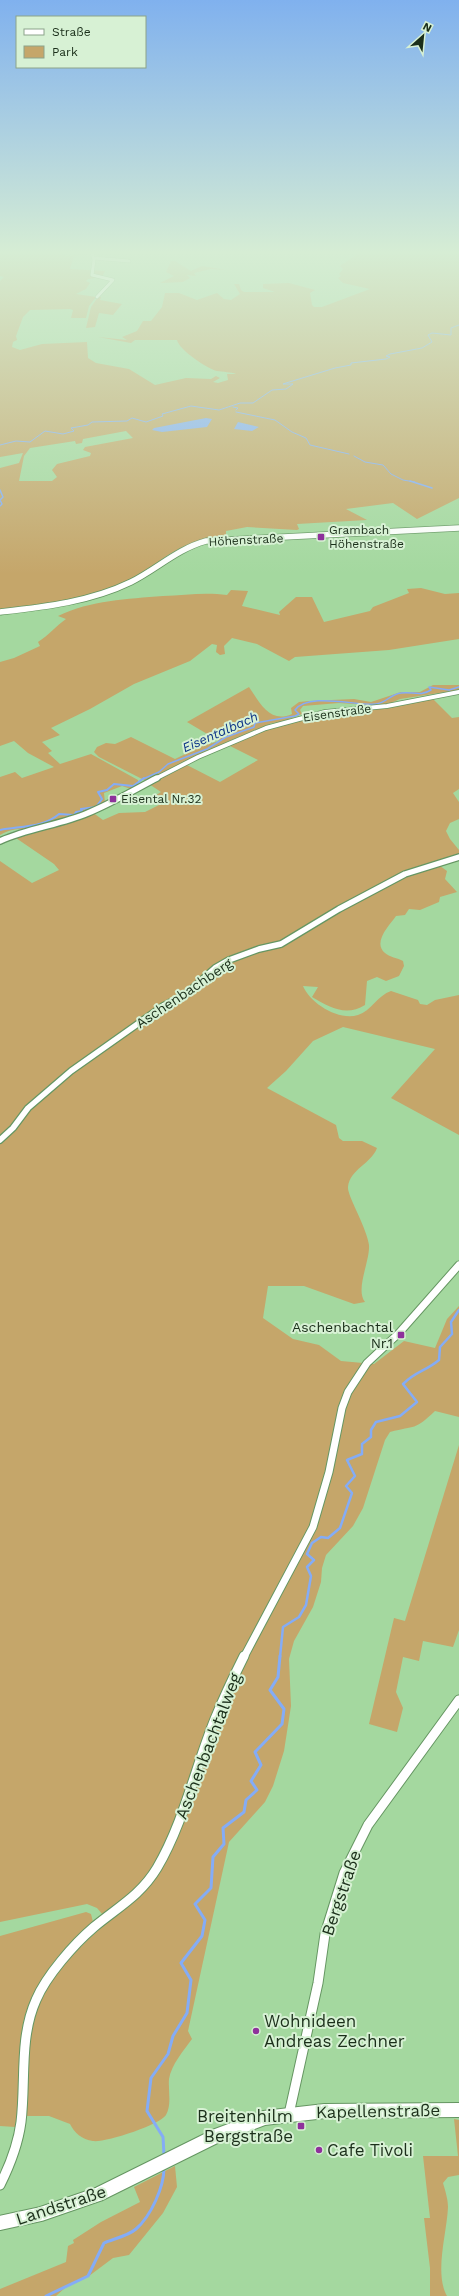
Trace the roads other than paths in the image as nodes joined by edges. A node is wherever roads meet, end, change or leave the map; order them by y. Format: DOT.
graph roads {
  1 [pos="459,528"];
  2 [pos="0,612"];
  3 [pos="459,692"];
  4 [pos="0,842"];
  5 [pos="459,857"];
  6 [pos="0,1140"];
  7 [pos="459,1265"];
  8 [pos="459,1700"];
  9 [pos="459,2110"];
  10 [pos="289,2114"];
  11 [pos="0,2185"];
  12 [pos="121,2185"];
  13 [pos="0,2223"];
  1 -- 2 [label="street, Höhenstraße"];
  3 -- 4 [label="street, Eisenstraße"];
  5 -- 6 [label="street, Aschenbachberg"];
  7 -- 11 [label="street, Aschenbachtalweg"];
  8 -- 10 [label="street, Bergstraße"];
  9 -- 10 [label="main road, Kapellenstraße"];
  10 -- 12 [label="main road, Kapellenstraße"];
  12 -- 13 [label="main road, Landstraße"];
}
